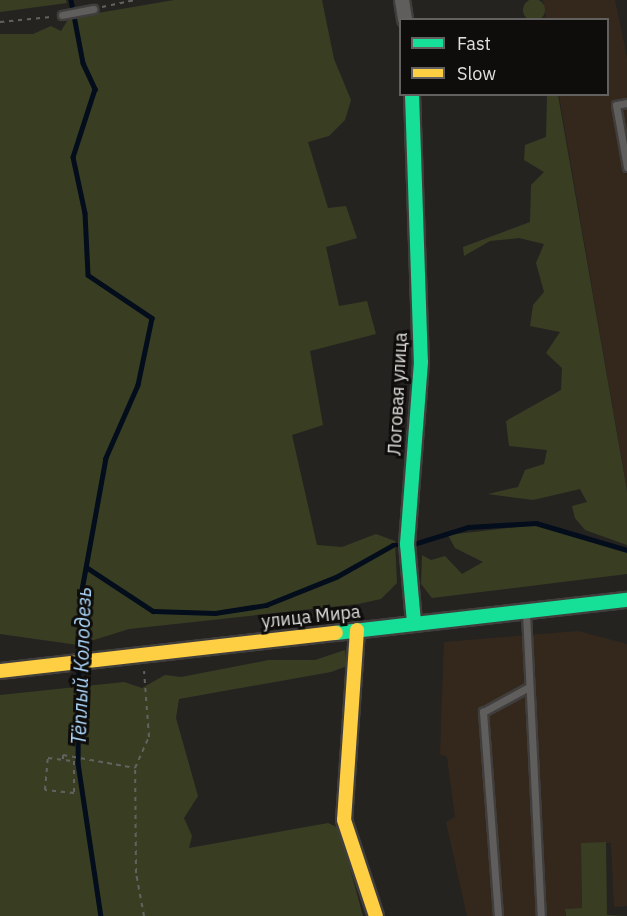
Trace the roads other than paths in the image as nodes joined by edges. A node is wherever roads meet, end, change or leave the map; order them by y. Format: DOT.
graph roads {
  1 [pos="402,0"];
  2 [pos="93,9"];
  3 [pos="62,15"];
  4 [pos="405,18"];
  5 [pos="412,96"];
  6 [pos="627,103"];
  7 [pos="627,167"];
  8 [pos="627,600"];
  9 [pos="526,611"];
  10 [pos="414,623"];
  11 [pos="357,630"];
  12 [pos="0,671"];
  13 [pos="529,687"];
  14 [pos="376,916"];
  15 [pos="498,916"];
  16 [pos="541,916"];
  1 -- 4 [label="street"];
  2 -- 3 [label="lane"];
  5 -- 10 [label="street, Логовая улица"];
  6 -- 7 [label="lane"];
  8 -- 9 [label="street, улица Мира"];
  9 -- 10 [label="street, улица Мира"];
  9 -- 13 [label="lane"];
  10 -- 11 [label="street, улица Мира"];
  11 -- 12 [label="street, улица Мира"];
  11 -- 14 [label="street"];
  13 -- 15 [label="lane"];
  13 -- 16 [label="lane"];
}
